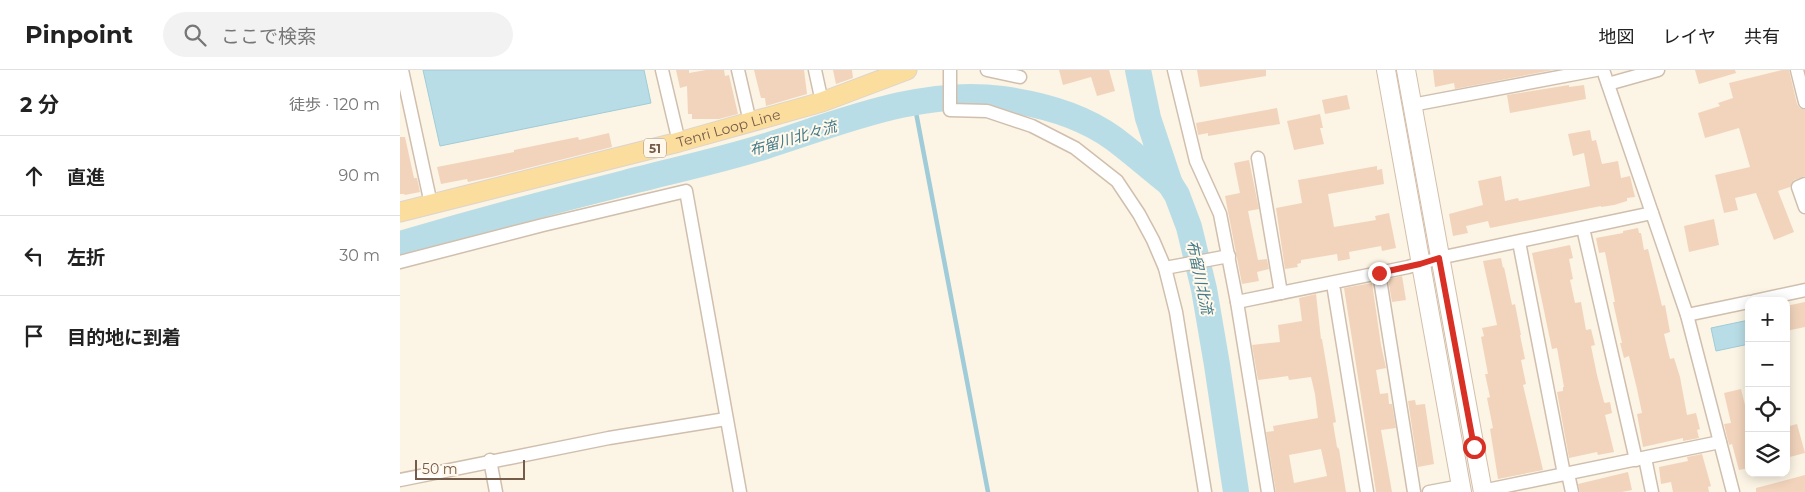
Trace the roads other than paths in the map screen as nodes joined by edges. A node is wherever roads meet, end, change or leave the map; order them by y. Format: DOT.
graph roads {
  1 [pos="402,70"];
  2 [pos="662,70"];
  3 [pos="738,70"];
  4 [pos="815,70"];
  5 [pos="987,70"];
  6 [pos="1174,70"];
  7 [pos="1386,70"];
  8 [pos="1406,70"];
  9 [pos="1596,70"];
  10 [pos="1603,70"];
  11 [pos="1658,70"];
  12 [pos="1798,70"];
  13 [pos="950,71"];
  14 [pos="896,72"];
  15 [pos="1020,78"];
  16 [pos="1608,84"];
  17 [pos="822,102"];
  18 [pos="1805,102"];
  19 [pos="1412,105"];
  20 [pos="750,122"];
  21 [pos="679,142"];
  22 [pos="1258,158"];
  23 [pos="1805,184"];
  24 [pos="431,204"];
  25 [pos="1805,207"];
  26 [pos="400,212"];
  27 [pos="1652,213"];
  28 [pos="1583,228"];
  29 [pos="1519,242"];
  30 [pos="1227,257"];
  31 [pos="1439,258"];
  32 [pos="400,262"];
  33 [pos="1420,264"];
  34 [pos="1167,268"];
  35 [pos="1379,273"];
  36 [pos="1334,290"];
  37 [pos="1805,290"];
  38 [pos="1281,293"];
  39 [pos="1773,297"];
  40 [pos="1237,302"];
  41 [pos="1745,303"];
  42 [pos="1687,315"];
  43 [pos="726,419"];
  44 [pos="1720,442"];
  45 [pos="1641,459"];
  46 [pos="490,460"];
  47 [pos="1566,474"];
  48 [pos="400,480"];
  49 [pos="1461,489"];
  50 [pos="496,492"];
  51 [pos="740,492"];
  52 [pos="1205,492"];
  53 [pos="1268,492"];
  54 [pos="1367,492"];
  55 [pos="1414,492"];
  56 [pos="1429,492"];
  57 [pos="1482,492"];
  58 [pos="1572,492"];
  59 [pos="1652,492"];
  60 [pos="1733,492"];
  1 -- 24 [label="street"];
  2 -- 21 [label="street"];
  3 -- 20 [label="street"];
  4 -- 17 [label="street"];
  5 -- 15 [label="street"];
  6 -- 30 [label="street"];
  7 -- 33 [label="street"];
  8 -- 19 [label="street"];
  9 -- 19 [label="street"];
  10 -- 16 [label="street"];
  11 -- 16 [label="street"];
  12 -- 18 [label="street"];
  13 -- 34 [label="street"];
  14 -- 17 [label="main road, Tenri Loop Line / 51"];
  16 -- 27 [label="street"];
  17 -- 20 [label="main road, Tenri Loop Line / 51"];
  19 -- 31 [label="street"];
  20 -- 21 [label="main road, Tenri Loop Line / 51"];
  21 -- 24 [label="main road, Tenri Loop Line / 51"];
  22 -- 38 [label="street"];
  23 -- 25 [label="street"];
  24 -- 26 [label="main road, Tenri Loop Line / 51"];
  27 -- 28 [label="street"];
  27 -- 42 [label="street"];
  28 -- 29 [label="street"];
  28 -- 45 [label="street"];
  29 -- 31 [label="street"];
  29 -- 47 [label="street"];
  30 -- 34 [label="street"];
  30 -- 40 [label="street"];
  31 -- 33 [label="street"];
  31 -- 57 [label="street"];
  32 -- 43 [label="street"];
  33 -- 35 [label="street"];
  33 -- 49 [label="street"];
  34 -- 52 [label="street"];
  35 -- 38 [label="street"];
  35 -- 55 [label="street"];
  36 -- 54 [label="street"];
  37 -- 39 [label="street"];
  38 -- 40 [label="street"];
  40 -- 53 [label="street"];
  41 -- 42 [label="street"];
  42 -- 44 [label="street"];
  43 -- 46 [label="street"];
  43 -- 51 [label="street"];
  44 -- 45 [label="street"];
  44 -- 60 [label="street"];
  45 -- 47 [label="street"];
  45 -- 59 [label="street"];
  46 -- 48 [label="street"];
  46 -- 50 [label="street"];
  47 -- 57 [label="street"];
  47 -- 58 [label="street"];
  49 -- 56 [label="street"];
}
